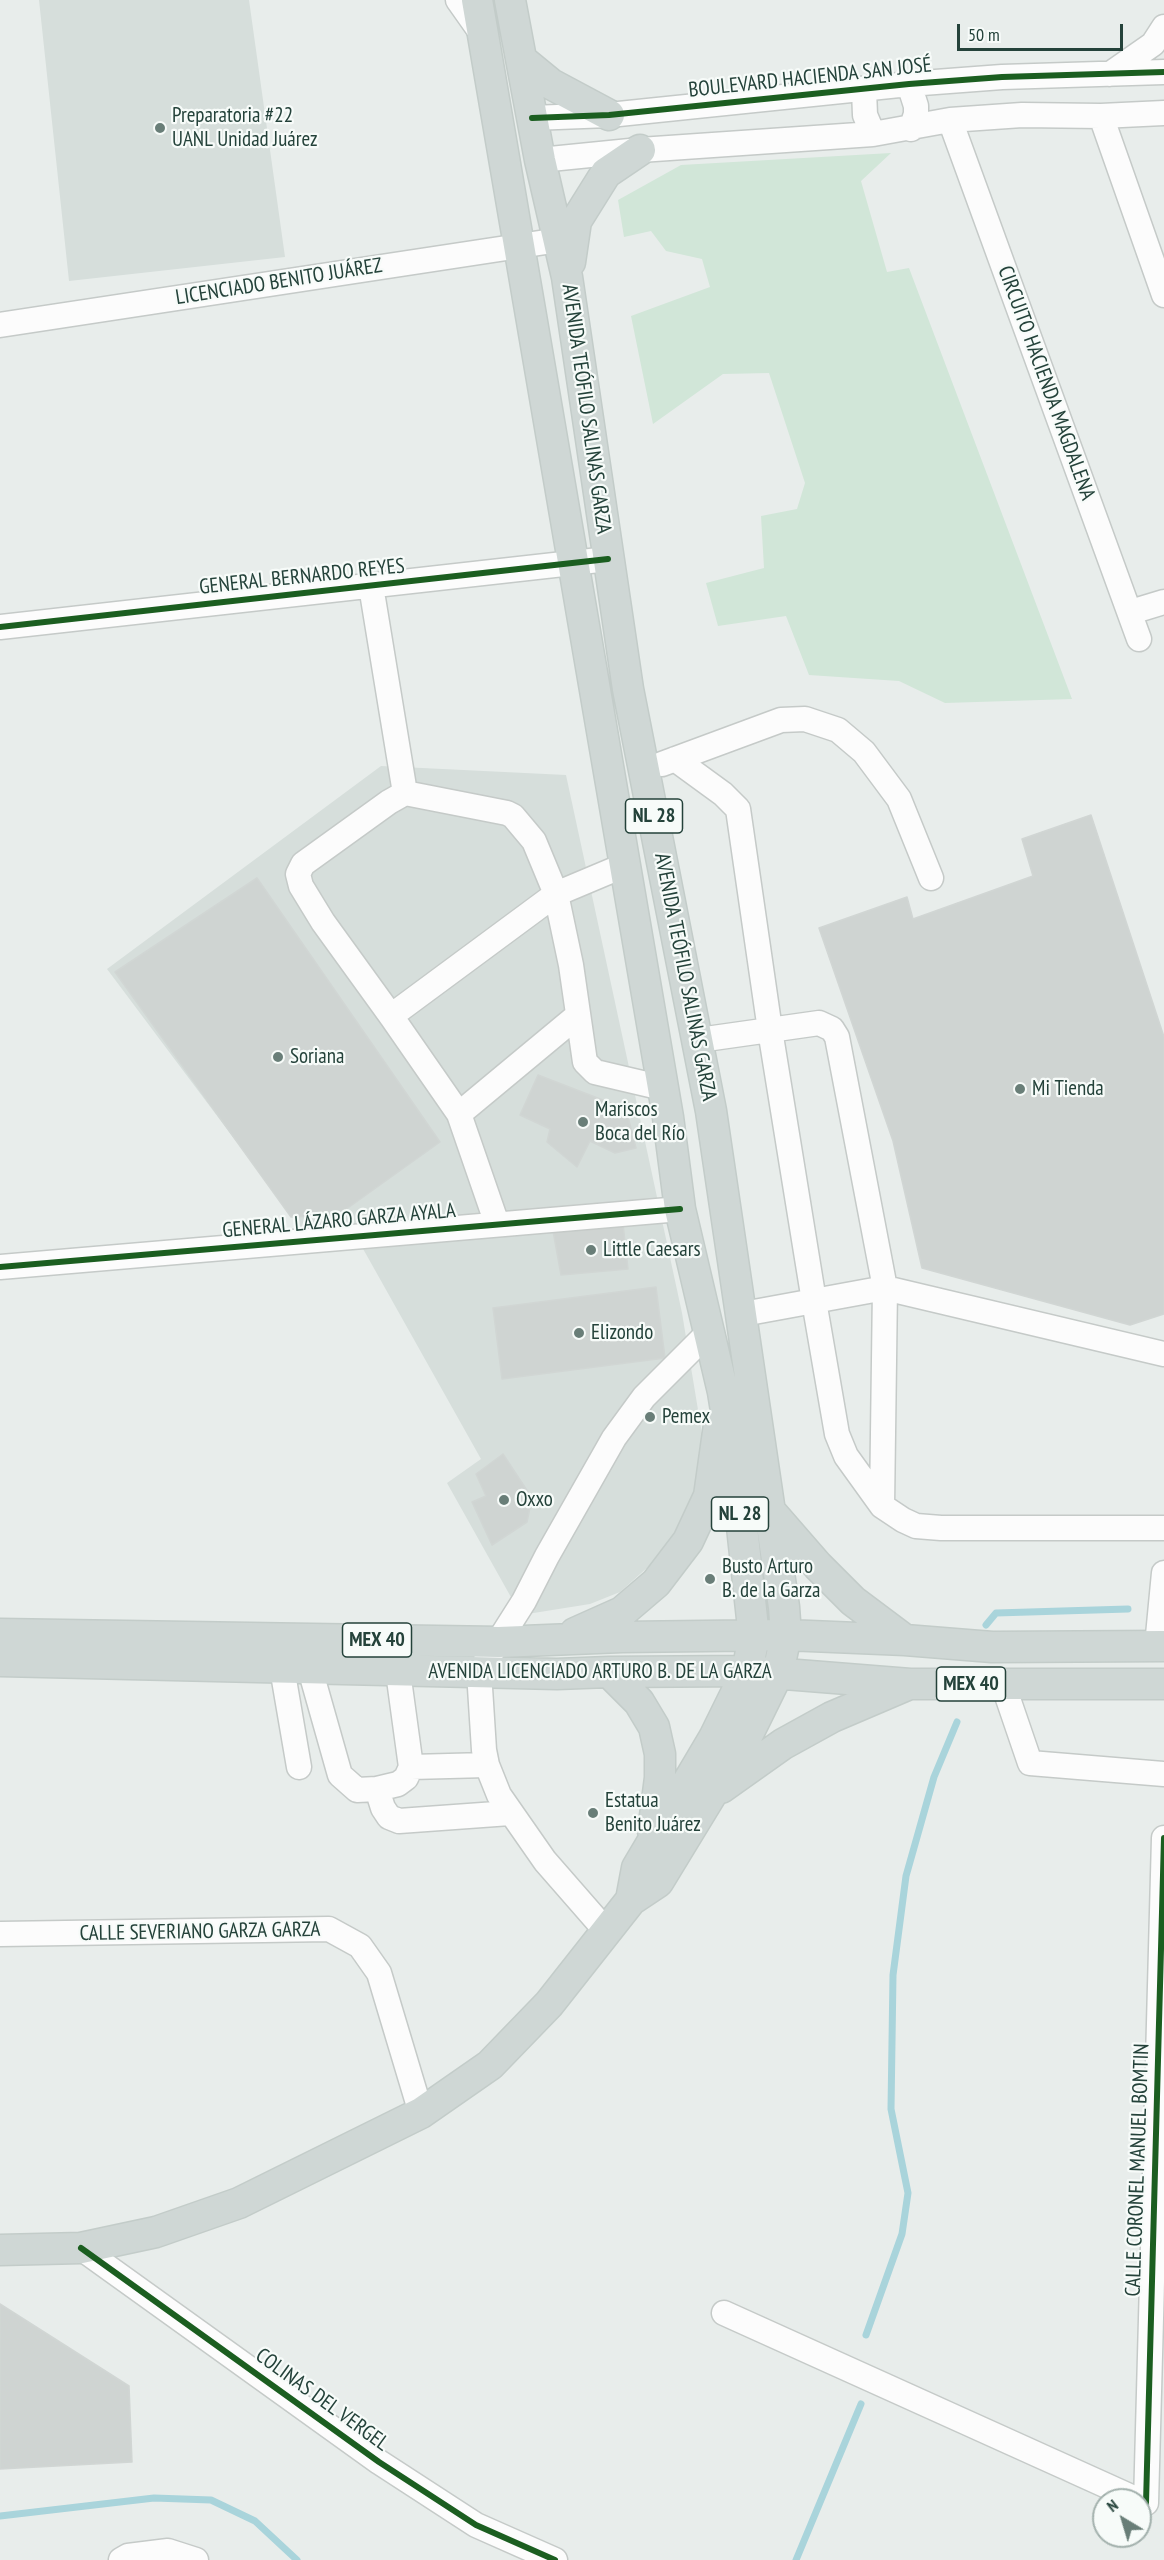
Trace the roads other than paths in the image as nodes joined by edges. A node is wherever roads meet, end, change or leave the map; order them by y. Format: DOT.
graph roads {
  1 [pos="458,0"];
  2 [pos="477,0"];
  3 [pos="514,4"];
  4 [pos="1164,27"];
  5 [pos="482,34"];
  6 [pos="523,61"];
  7 [pos="1164,72"];
  8 [pos="1110,74"];
  9 [pos="909,84"];
  10 [pos="864,90"];
  11 [pos="1164,113"];
  12 [pos="609,115"];
  13 [pos="1101,116"];
  14 [pos="532,118"];
  15 [pos="950,120"];
  16 [pos="911,129"];
  17 [pos="873,134"];
  18 [pos="640,150"];
  19 [pos="540,160"];
  20 [pos="559,240"];
  21 [pos="520,245"];
  22 [pos="567,277"];
  23 [pos="1164,295"];
  24 [pos="0,326"];
  25 [pos="608,559"];
  26 [pos="574,563"];
  27 [pos="371,586"];
  28 [pos="1164,602"];
  29 [pos="1131,612"];
  30 [pos="0,627"];
  31 [pos="1139,639"];
  32 [pos="675,759"];
  33 [pos="645,770"];
  34 [pos="405,793"];
  35 [pos="625,864"];
  36 [pos="931,879"];
  37 [pos="556,894"];
  38 [pos="391,1016"];
  39 [pos="577,1016"];
  40 [pos="770,1030"];
  41 [pos="699,1040"];
  42 [pos="663,1088"];
  43 [pos="711,1111"];
  44 [pos="459,1114"];
  45 [pos="668,1117"];
  46 [pos="680,1209"];
  47 [pos="497,1224"];
  48 [pos="0,1267"];
  49 [pos="885,1288"];
  50 [pos="814,1301"];
  51 [pos="743,1314"];
  52 [pos="709,1332"];
  53 [pos="1164,1354"];
  54 [pos="723,1392"];
  55 [pos="882,1506"];
  56 [pos="771,1512"];
  57 [pos="1164,1528"];
  58 [pos="1164,1573"];
  59 [pos="0,1634"];
  60 [pos="786,1635"];
  61 [pos="754,1637"];
  62 [pos="562,1640"];
  63 [pos="905,1640"];
  64 [pos="499,1642"];
  65 [pos="1162,1648"];
  66 [pos="0,1661"];
  67 [pos="296,1668"];
  68 [pos="747,1671"];
  69 [pos="398,1672"];
  70 [pos="479,1672"];
  71 [pos="609,1672"];
  72 [pos="778,1673"];
  73 [pos="1083,1683"];
  74 [pos="910,1684"];
  75 [pos="1003,1684"];
  76 [pos="1164,1684"];
  77 [pos="487,1765"];
  78 [pos="299,1767"];
  79 [pos="411,1767"];
  80 [pos="1164,1774"];
  81 [pos="377,1789"];
  82 [pos="711,1795"];
  83 [pos="510,1814"];
  84 [pos="1164,1838"];
  85 [pos="652,1842"];
  86 [pos="631,1900"];
  87 [pos="607,1932"];
  88 [pos="0,1934"];
  89 [pos="421,2113"];
  90 [pos="81,2248"];
  91 [pos="0,2250"];
  92 [pos="724,2313"];
  93 [pos="1114,2488"];
  94 [pos="1147,2488"];
  95 [pos="124,2558"];
  96 [pos="196,2560"];
  97 [pos="555,2560"];
  1 -- 5 [label="street"];
  2 -- 5 [label="main road, AVENIDA TEÓFILO SALINAS GARZA / NL 28"];
  3 -- 6 [label="main road, AVENIDA TEÓFILO SALINAS GARZA / NL 28"];
  4 -- 8 [label="street"];
  5 -- 21 [label="main road, AVENIDA TEÓFILO SALINAS GARZA / NL 28"];
  6 -- 12 [label="main road"];
  6 -- 14 [label="main road, AVENIDA TEÓFILO SALINAS GARZA / NL 28"];
  7 -- 8 [label="street, BOULEVARD HACIENDA SAN JOSÉ"];
  8 -- 9 [label="street, BOULEVARD HACIENDA SAN JOSÉ"];
  9 -- 10 [label="street, BOULEVARD HACIENDA SAN JOSÉ"];
  9 -- 16 [label="street"];
  10 -- 12 [label="street, BOULEVARD HACIENDA SAN JOSÉ"];
  10 -- 17 [label="street"];
  11 -- 13 [label="street"];
  12 -- 14 [label="street, BOULEVARD HACIENDA SAN JOSÉ"];
  13 -- 15 [label="street"];
  13 -- 23 [label="street"];
  14 -- 19 [label="main road, AVENIDA TEÓFILO SALINAS GARZA / NL 28"];
  15 -- 16 [label="street"];
  15 -- 29 [label="street, CIRCUITO HACIENDA MAGDALENA"];
  16 -- 17 [label="street"];
  17 -- 18 [label="street"];
  18 -- 19 [label="street"];
  18 -- 22 [label="main road"];
  19 -- 20 [label="main road, AVENIDA TEÓFILO SALINAS GARZA / NL 28"];
  20 -- 21 [label="street, LICENCIADO BENITO JUÁREZ"];
  20 -- 22 [label="main road, AVENIDA TEÓFILO SALINAS GARZA / NL 28"];
  21 -- 24 [label="street, LICENCIADO BENITO JUÁREZ"];
  21 -- 26 [label="main road, AVENIDA TEÓFILO SALINAS GARZA / NL 28"];
  22 -- 25 [label="main road, AVENIDA TEÓFILO SALINAS GARZA / NL 28"];
  25 -- 26 [label="street, GENERAL BERNARDO REYES"];
  25 -- 33 [label="main road, AVENIDA TEÓFILO SALINAS GARZA / NL 28"];
  26 -- 27 [label="street, GENERAL BERNARDO REYES"];
  26 -- 35 [label="main road, AVENIDA TEÓFILO SALINAS GARZA / NL 28"];
  27 -- 30 [label="street, GENERAL BERNARDO REYES"];
  27 -- 34 [label="street"];
  28 -- 29 [label="street"];
  29 -- 31 [label="street, CIRCUITO HACIENDA MAGDALENA"];
  32 -- 33 [label="street"];
  32 -- 36 [label="street"];
  32 -- 40 [label="street"];
  33 -- 41 [label="main road, AVENIDA TEÓFILO SALINAS GARZA / NL 28"];
  34 -- 37 [label="street"];
  34 -- 38 [label="street"];
  35 -- 37 [label="street"];
  35 -- 42 [label="main road, AVENIDA TEÓFILO SALINAS GARZA / NL 28"];
  37 -- 38 [label="street"];
  37 -- 39 [label="street"];
  38 -- 44 [label="street"];
  39 -- 42 [label="street"];
  39 -- 44 [label="street"];
  40 -- 41 [label="street"];
  40 -- 49 [label="street"];
  40 -- 50 [label="street"];
  41 -- 43 [label="main road, AVENIDA TEÓFILO SALINAS GARZA / NL 28"];
  42 -- 45 [label="main road, AVENIDA TEÓFILO SALINAS GARZA / NL 28"];
  43 -- 45 [label="main road"];
  43 -- 51 [label="main road, AVENIDA TEÓFILO SALINAS GARZA / NL 28"];
  44 -- 47 [label="street"];
  45 -- 46 [label="main road, AVENIDA TEÓFILO SALINAS GARZA / NL 28"];
  46 -- 47 [label="street, GENERAL LÁZARO GARZA AYALA"];
  46 -- 52 [label="main road, AVENIDA TEÓFILO SALINAS GARZA / NL 28"];
  47 -- 48 [label="street, GENERAL LÁZARO GARZA AYALA"];
  49 -- 50 [label="street"];
  49 -- 53 [label="street"];
  49 -- 55 [label="street"];
  50 -- 51 [label="street"];
  50 -- 55 [label="street"];
  51 -- 56 [label="main road, AVENIDA TEÓFILO SALINAS GARZA / NL 28"];
  52 -- 54 [label="main road, AVENIDA TEÓFILO SALINAS GARZA / NL 28"];
  52 -- 64 [label="street"];
  54 -- 61 [label="main road, AVENIDA TEÓFILO SALINAS GARZA / NL 28"];
  54 -- 62 [label="main road"];
  55 -- 57 [label="street"];
  56 -- 60 [label="main road, AVENIDA TEÓFILO SALINAS GARZA / NL 28"];
  56 -- 63 [label="main road"];
  58 -- 65 [label="street"];
  59 -- 64 [label="main road, AVENIDA LICENCIADO ARTURO B. DE LA GARZA / MEX 40"];
  60 -- 61 [label="main road, AVENIDA LICENCIADO ARTURO B. DE LA GARZA / MEX 40"];
  60 -- 63 [label="main road, AVENIDA LICENCIADO ARTURO B. DE LA GARZA / MEX 40"];
  60 -- 72 [label="main road, AVENIDA TEÓFILO SALINAS GARZA / NL 28"];
  61 -- 62 [label="main road, AVENIDA LICENCIADO ARTURO B. DE LA GARZA / MEX 40"];
  61 -- 68 [label="main road, AVENIDA TEÓFILO SALINAS GARZA / NL 28"];
  62 -- 64 [label="main road, AVENIDA LICENCIADO ARTURO B. DE LA GARZA / MEX 40"];
  63 -- 65 [label="main road, AVENIDA LICENCIADO ARTURO B. DE LA GARZA / MEX 40"];
  64 -- 70 [label="street"];
  65 -- 73 [label="main road"];
  66 -- 67 [label="main road, AVENIDA LICENCIADO ARTURO B. DE LA GARZA / MEX 40"];
  67 -- 69 [label="main road, AVENIDA LICENCIADO ARTURO B. DE LA GARZA / MEX 40"];
  67 -- 78 [label="street"];
  67 -- 81 [label="street"];
  68 -- 71 [label="main road, AVENIDA LICENCIADO ARTURO B. DE LA GARZA / MEX 40"];
  68 -- 72 [label="main road, AVENIDA LICENCIADO ARTURO B. DE LA GARZA / MEX 40"];
  68 -- 85 [label="main road, AVENIDA TEÓFILO SALINAS GARZA"];
  69 -- 70 [label="main road, AVENIDA LICENCIADO ARTURO B. DE LA GARZA / MEX 40"];
  69 -- 79 [label="street"];
  70 -- 71 [label="main road, AVENIDA LICENCIADO ARTURO B. DE LA GARZA / MEX 40"];
  70 -- 77 [label="street"];
  71 -- 85 [label="main road"];
  72 -- 74 [label="main road, AVENIDA LICENCIADO ARTURO B. DE LA GARZA / MEX 40"];
  72 -- 82 [label="main road, AVENIDA TEÓFILO SALINAS GARZA"];
  73 -- 75 [label="main road, AVENIDA LICENCIADO ARTURO B. DE LA GARZA / MEX 40"];
  73 -- 76 [label="main road, AVENIDA LICENCIADO ARTURO B. DE LA GARZA / MEX 40"];
  74 -- 75 [label="main road, AVENIDA LICENCIADO ARTURO B. DE LA GARZA / MEX 40"];
  74 -- 82 [label="main road"];
  75 -- 80 [label="street"];
  77 -- 79 [label="street"];
  77 -- 83 [label="street"];
  79 -- 81 [label="street"];
  81 -- 83 [label="street"];
  82 -- 86 [label="main road, AVENIDA TEÓFILO SALINAS GARZA"];
  83 -- 87 [label="street"];
  84 -- 94 [label="street, CALLE CORONEL MANUEL BOMTIN"];
  85 -- 86 [label="main road, AVENIDA TEÓFILO SALINAS GARZA"];
  86 -- 87 [label="main road"];
  87 -- 89 [label="main road"];
  88 -- 89 [label="street, CALLE SEVERIANO GARZA GARZA"];
  89 -- 90 [label="main road"];
  90 -- 91 [label="main road"];
  90 -- 97 [label="street, COLINAS DEL VERGEL"];
  92 -- 93 [label="street"];
  95 -- 96 [label="street"];
}
